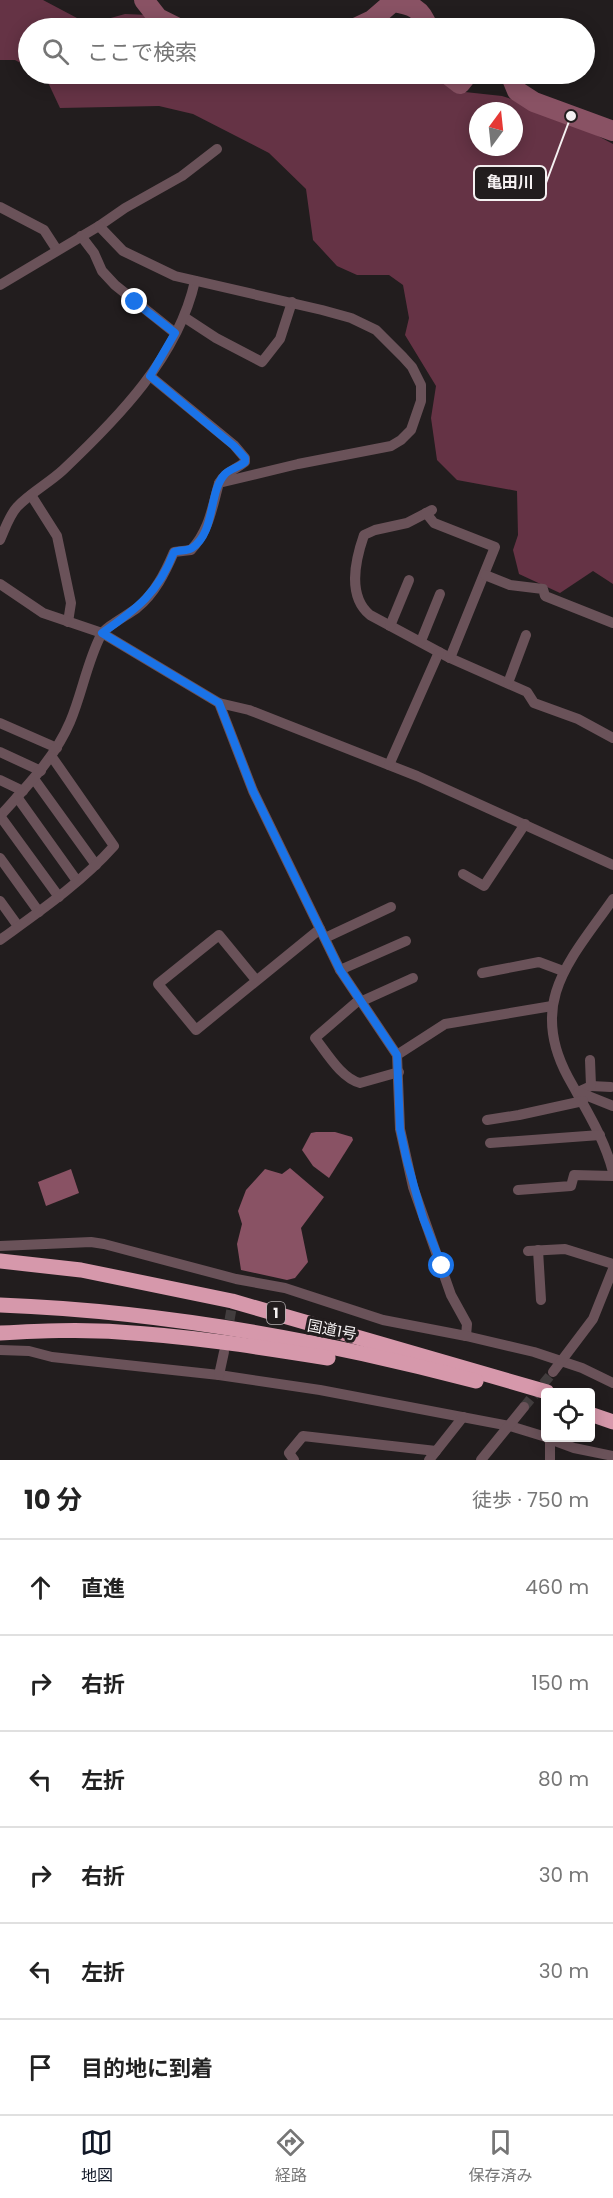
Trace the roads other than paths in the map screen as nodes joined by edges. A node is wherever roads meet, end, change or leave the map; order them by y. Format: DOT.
graph roads {
  1 [pos="217,149"];
  2 [pos="0,207"];
  3 [pos="99,226"];
  4 [pos="81,236"];
  5 [pos="57,250"];
  6 [pos="195,281"];
  7 [pos="0,285"];
  8 [pos="292,302"];
  9 [pos="184,317"];
  10 [pos="175,333"];
  11 [pos="150,376"];
  12 [pos="219,483"];
  13 [pos="31,495"];
  14 [pos="1,536"];
  15 [pos="485,575"];
  16 [pos="409,580"];
  17 [pos="0,584"];
  18 [pos="440,594"];
  19 [pos="68,622"];
  20 [pos="613,623"];
  21 [pos="390,626"];
  22 [pos="102,633"];
  23 [pos="526,635"];
  24 [pos="421,641"];
  25 [pos="439,652"];
  26 [pos="450,658"];
  27 [pos="507,683"];
  28 [pos="219,703"];
  29 [pos="0,723"];
  30 [pos="613,738"];
  31 [pos="0,752"];
  32 [pos="54,753"];
  33 [pos="389,765"];
  34 [pos="38,775"];
  35 [pos="0,780"];
  36 [pos="20,794"];
  37 [pos="0,816"];
  38 [pos="525,824"];
  39 [pos="0,858"];
  40 [pos="96,865"];
  41 [pos="613,865"];
  42 [pos="463,874"];
  43 [pos="77,881"];
  44 [pos="58,897"];
  45 [pos="613,899"];
  46 [pos="0,901"];
  47 [pos="391,907"];
  48 [pos="39,912"];
  49 [pos="18,926"];
  50 [pos="322,933"];
  51 [pos="0,940"];
  52 [pos="406,941"];
  53 [pos="340,970"];
  54 [pos="563,971"];
  55 [pos="482,974"];
  56 [pos="413,978"];
  57 [pos="256,980"];
  58 [pos="359,1001"];
  59 [pos="552,1006"];
  60 [pos="397,1055"];
  61 [pos="590,1060"];
  62 [pos="399,1072"];
  63 [pos="591,1086"];
  64 [pos="611,1087"];
  65 [pos="580,1096"];
  66 [pos="613,1106"];
  67 [pos="487,1120"];
  68 [pos="600,1135"];
  69 [pos="490,1143"];
  70 [pos="613,1174"];
  71 [pos="518,1190"];
  72 [pos="0,1246"];
  73 [pos="0,1261"];
  74 [pos="613,1267"];
  75 [pos="236,1279"];
  76 [pos="234,1294"];
  77 [pos="541,1300"];
  78 [pos="0,1305"];
  79 [pos="0,1333"];
  80 [pos="466,1336"];
  81 [pos="0,1350"];
  82 [pos="224,1352"];
  83 [pos="563,1361"];
  84 [pos="416,1365"];
  85 [pos="553,1372"];
  86 [pos="219,1375"];
  87 [pos="613,1383"];
  88 [pos="541,1390"];
  89 [pos="541,1400"];
  90 [pos="524,1407"];
  91 [pos="595,1415"];
  92 [pos="463,1417"];
  93 [pos="613,1422"];
  94 [pos="510,1426"];
  95 [pos="541,1436"];
  96 [pos="548,1442"];
  97 [pos="558,1442"];
  98 [pos="433,1455"];
  99 [pos="613,1456"];
  100 [pos="294,1460"];
  101 [pos="481,1460"];
  102 [pos="550,1460"];
  1 -- 3 [label="street"];
  2 -- 5 [label="street"];
  3 -- 4 [label="street"];
  3 -- 6 [label="street"];
  4 -- 5 [label="street"];
  4 -- 10 [label="street"];
  5 -- 7 [label="street"];
  6 -- 8 [label="street"];
  6 -- 9 [label="street"];
  8 -- 9 [label="street"];
  8 -- 12 [label="street"];
  9 -- 10 [label="street"];
  10 -- 11 [label="street"];
  11 -- 12 [label="street"];
  11 -- 13 [label="street"];
  12 -- 22 [label="street"];
  13 -- 14 [label="street"];
  13 -- 19 [label="street"];
  15 -- 20 [label="street"];
  15 -- 21 [label="street"];
  15 -- 26 [label="street"];
  16 -- 21 [label="street"];
  17 -- 19 [label="street"];
  18 -- 24 [label="street"];
  19 -- 22 [label="street"];
  21 -- 24 [label="street"];
  22 -- 28 [label="street"];
  22 -- 32 [label="street"];
  23 -- 27 [label="street"];
  24 -- 25 [label="street"];
  25 -- 26 [label="street"];
  25 -- 33 [label="street"];
  26 -- 27 [label="street"];
  27 -- 30 [label="street"];
  28 -- 33 [label="street"];
  28 -- 50 [label="street"];
  29 -- 32 [label="street"];
  31 -- 34 [label="street"];
  32 -- 34 [label="street"];
  32 -- 40 [label="street"];
  33 -- 38 [label="street"];
  34 -- 36 [label="street"];
  34 -- 40 [label="street"];
  35 -- 36 [label="street"];
  36 -- 37 [label="street"];
  36 -- 43 [label="street"];
  37 -- 44 [label="street"];
  38 -- 41 [label="street"];
  38 -- 42 [label="street"];
  39 -- 48 [label="street"];
  40 -- 43 [label="street"];
  43 -- 44 [label="street"];
  44 -- 48 [label="street"];
  45 -- 54 [label="street"];
  46 -- 49 [label="street"];
  47 -- 50 [label="street"];
  48 -- 49 [label="street"];
  49 -- 51 [label="street"];
  50 -- 53 [label="street"];
  50 -- 57 [label="street"];
  52 -- 53 [label="street"];
  53 -- 58 [label="street"];
  54 -- 55 [label="street"];
  54 -- 59 [label="street"];
  56 -- 58 [label="street"];
  57 -- 57 [label="street"];
  58 -- 60 [label="street"];
  58 -- 62 [label="street"];
  59 -- 60 [label="street"];
  59 -- 65 [label="street"];
  60 -- 62 [label="street"];
  61 -- 63 [label="street"];
  62 -- 80 [label="street"];
  63 -- 64 [label="street"];
  63 -- 65 [label="street"];
  65 -- 66 [label="street"];
  65 -- 67 [label="street"];
  65 -- 68 [label="street"];
  68 -- 69 [label="street"];
  68 -- 70 [label="street"];
  70 -- 71 [label="street"];
  72 -- 75 [label="street"];
  73 -- 88 [label="highway, 1"];
  74 -- 77 [label="street"];
  74 -- 83 [label="street"];
  75 -- 76 [label="street"];
  75 -- 80 [label="street"];
  78 -- 84 [label="highway, 国道1号 / 1"];
  79 -- 84 [label="highway, 1"];
  80 -- 83 [label="street"];
  81 -- 86 [label="street"];
  82 -- 86 [label="street"];
  83 -- 85 [label="street"];
  83 -- 87 [label="street"];
  84 -- 89 [label="highway, 国道1号 / 1"];
  86 -- 92 [label="street"];
  90 -- 94 [label="street"];
  91 -- 93 [label="highway"];
  92 -- 94 [label="street"];
  92 -- 98 [label="street"];
  94 -- 95 [label="street"];
  94 -- 101 [label="street"];
  96 -- 102 [label="street"];
  97 -- 99 [label="street"];
  98 -- 100 [label="street"];
}
